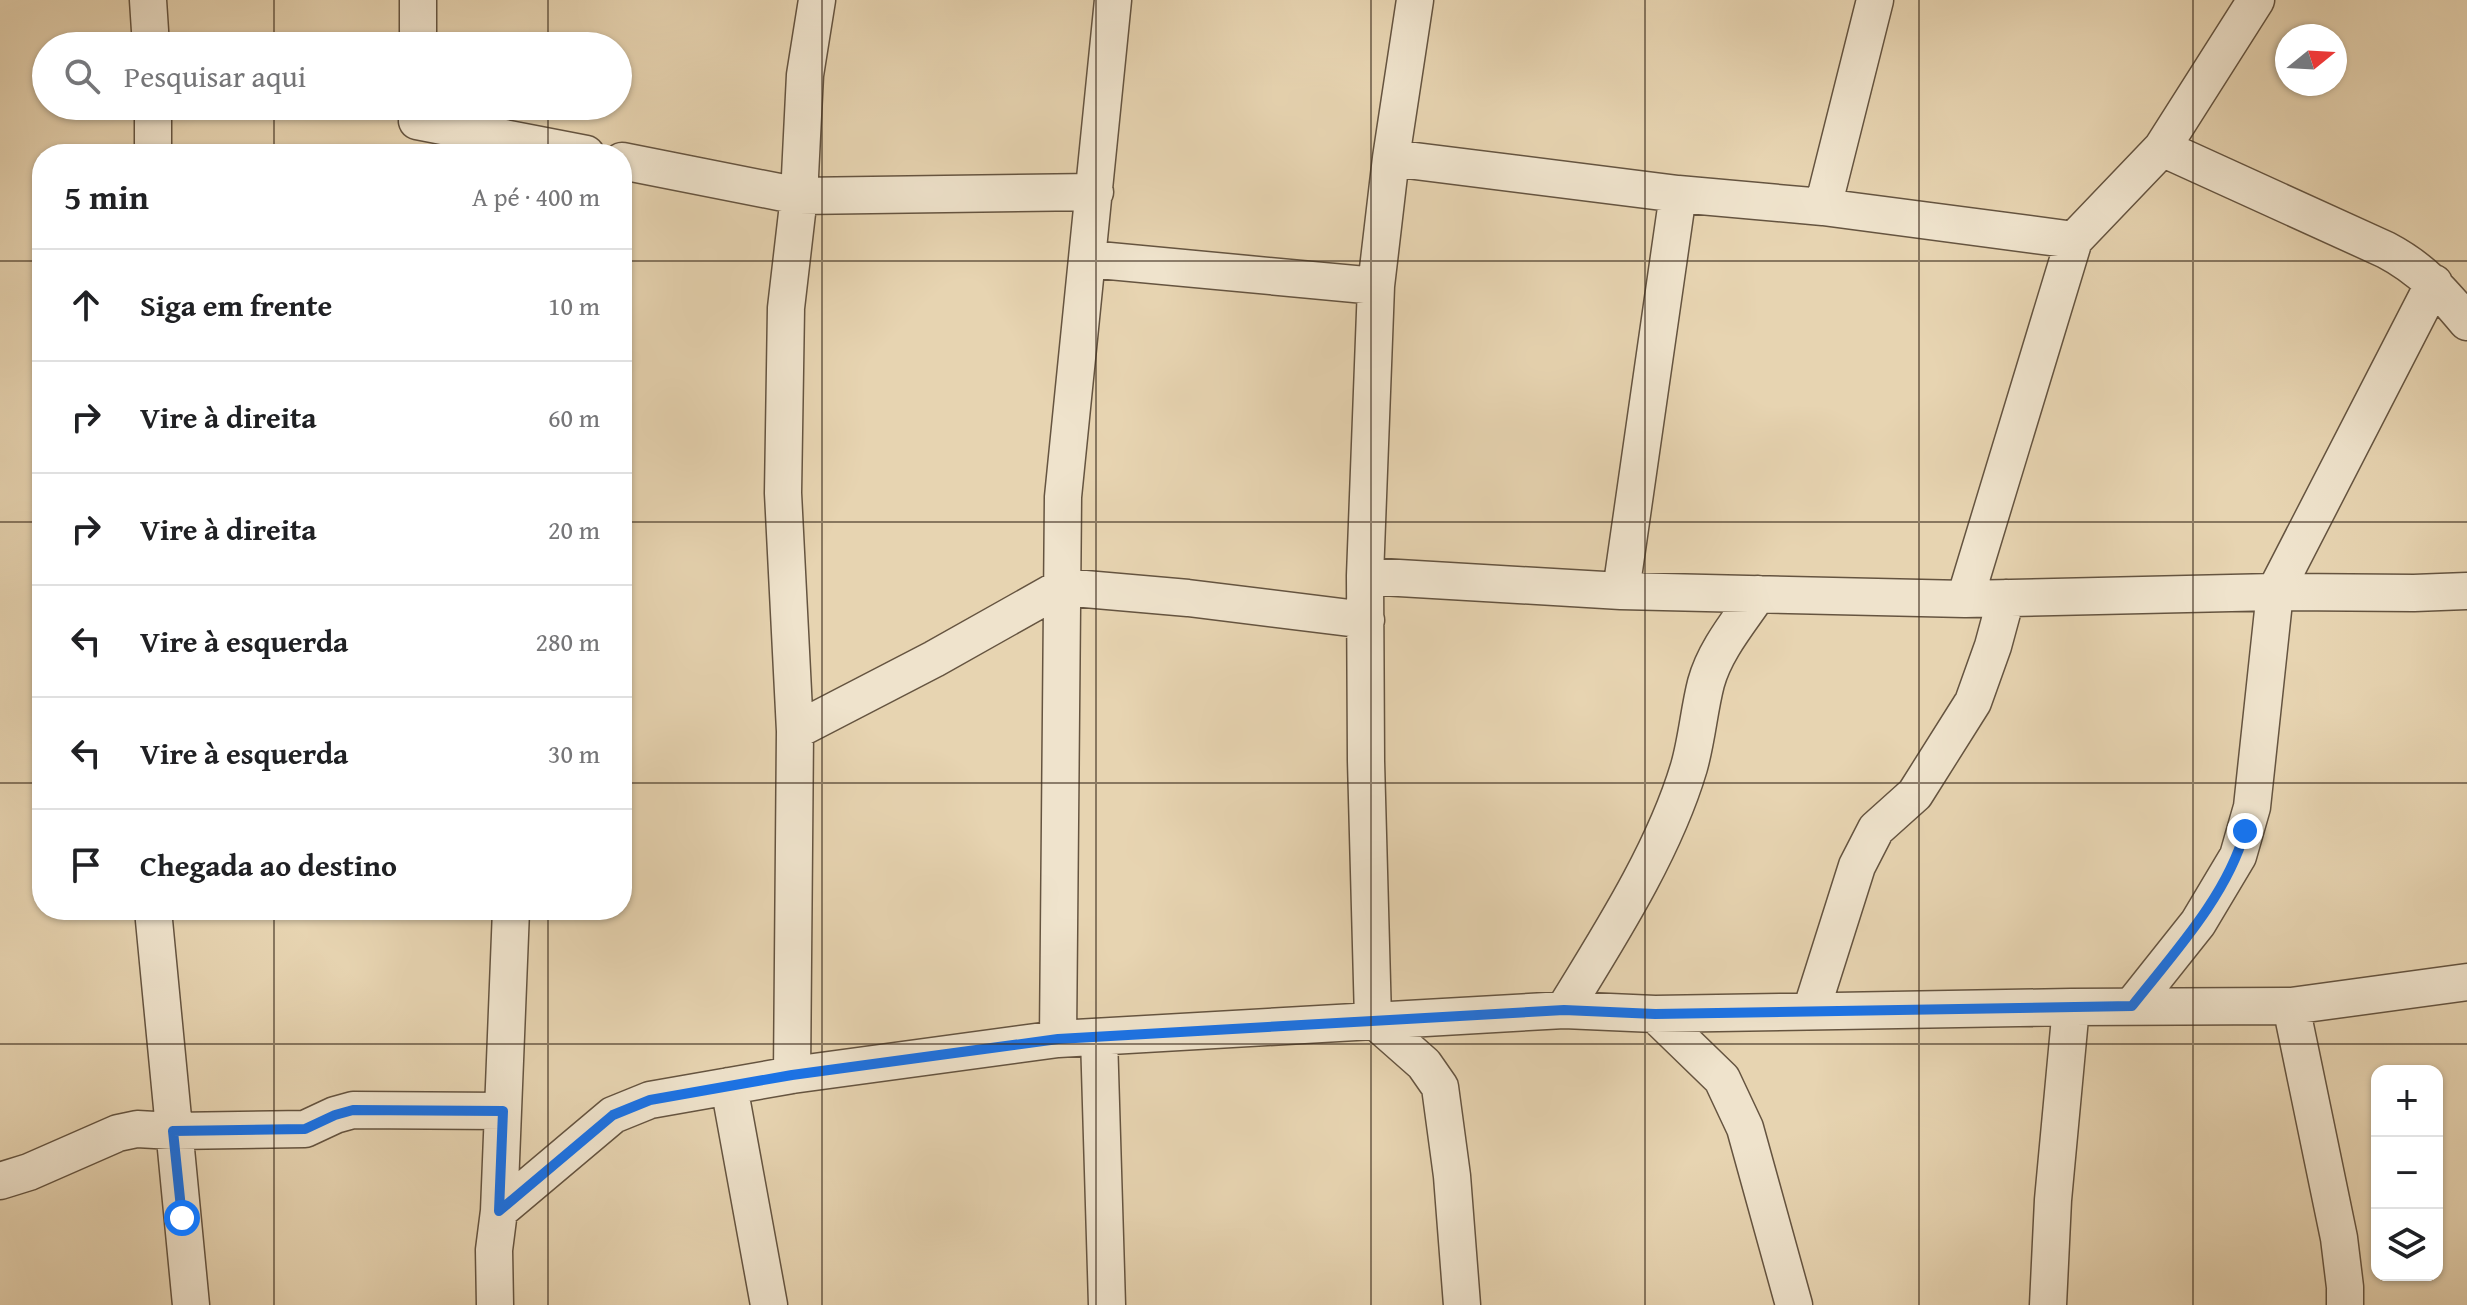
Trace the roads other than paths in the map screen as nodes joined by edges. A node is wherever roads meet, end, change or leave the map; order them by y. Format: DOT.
graph roads {
  1 [pos="148,0"];
  2 [pos="418,0"];
  3 [pos="817,0"];
  4 [pos="1113,0"];
  5 [pos="1415,0"];
  6 [pos="1875,0"];
  7 [pos="2256,0"];
  8 [pos="150,32"];
  9 [pos="418,32"];
  10 [pos="153,120"];
  11 [pos="419,127"];
  12 [pos="153,144"];
  13 [pos="524,144"];
  14 [pos="2162,148"];
  15 [pos="1391,158"];
  16 [pos="632,163"];
  17 [pos="1095,192"];
  18 [pos="1678,194"];
  19 [pos="799,196"];
  20 [pos="1823,207"];
  21 [pos="2074,240"];
  22 [pos="1088,259"];
  23 [pos="2434,283"];
  24 [pos="1376,286"];
  25 [pos="2467,322"];
  26 [pos="1365,576"];
  27 [pos="1062,587"];
  28 [pos="1621,591"];
  29 [pos="2467,591"];
  30 [pos="2275,592"];
  31 [pos="1758,594"];
  32 [pos="2006,598"];
  33 [pos="1965,599"];
  34 [pos="1366,620"];
  35 [pos="795,731"];
  36 [pos="154,920"];
  37 [pos="511,920"];
  38 [pos="2467,982"];
  39 [pos="2132,1006"];
  40 [pos="2291,1006"];
  41 [pos="2071,1007"];
  42 [pos="1564,1010"];
  43 [pos="1811,1011"];
  44 [pos="1655,1014"];
  45 [pos="1373,1019"];
  46 [pos="1099,1037"];
  47 [pos="1058,1039"];
  48 [pos="792,1075"];
  49 [pos="729,1086"];
  50 [pos="503,1111"];
  51 [pos="173,1131"];
  52 [pos="0,1181"];
  53 [pos="499,1211"];
  54 [pos="191,1305"];
  55 [pos="495,1305"];
  56 [pos="769,1305"];
  57 [pos="1107,1305"];
  58 [pos="1462,1305"];
  59 [pos="1794,1305"];
  60 [pos="2048,1305"];
  61 [pos="2345,1305"];
  1 -- 8 [label="street"];
  2 -- 9 [label="street"];
  3 -- 19 [label="street"];
  4 -- 17 [label="street"];
  5 -- 15 [label="street"];
  6 -- 20 [label="street"];
  7 -- 14 [label="street"];
  10 -- 12 [label="street"];
  11 -- 13 [label="street"];
  14 -- 21 [label="street"];
  14 -- 23 [label="street"];
  15 -- 18 [label="street"];
  15 -- 24 [label="street"];
  16 -- 19 [label="street"];
  17 -- 19 [label="street"];
  17 -- 22 [label="street"];
  18 -- 20 [label="street"];
  18 -- 28 [label="street"];
  19 -- 35 [label="street"];
  20 -- 21 [label="street"];
  21 -- 33 [label="street"];
  22 -- 24 [label="street"];
  22 -- 27 [label="street"];
  23 -- 25 [label="street"];
  23 -- 30 [label="street"];
  24 -- 26 [label="street"];
  26 -- 28 [label="street"];
  26 -- 34 [label="street"];
  27 -- 34 [label="street"];
  27 -- 35 [label="street"];
  27 -- 47 [label="street"];
  28 -- 31 [label="street"];
  29 -- 30 [label="street"];
  30 -- 32 [label="street"];
  30 -- 39 [label="street"];
  31 -- 33 [label="street"];
  31 -- 42 [label="street"];
  32 -- 33 [label="street"];
  32 -- 43 [label="street"];
  34 -- 45 [label="street"];
  35 -- 48 [label="street"];
  36 -- 51 [label="street"];
  37 -- 50 [label="street"];
  38 -- 40 [label="street"];
  39 -- 40 [label="street"];
  39 -- 41 [label="street"];
  40 -- 61 [label="street"];
  41 -- 43 [label="street"];
  41 -- 60 [label="street"];
  42 -- 44 [label="street"];
  42 -- 45 [label="street"];
  43 -- 44 [label="street"];
  44 -- 59 [label="street"];
  45 -- 46 [label="street"];
  45 -- 58 [label="street"];
  46 -- 47 [label="street"];
  46 -- 57 [label="street"];
  47 -- 48 [label="street"];
  48 -- 49 [label="street"];
  49 -- 53 [label="street"];
  49 -- 56 [label="street"];
  50 -- 51 [label="street"];
  50 -- 53 [label="street"];
  51 -- 52 [label="street"];
  51 -- 54 [label="street"];
  53 -- 55 [label="street"];
}
